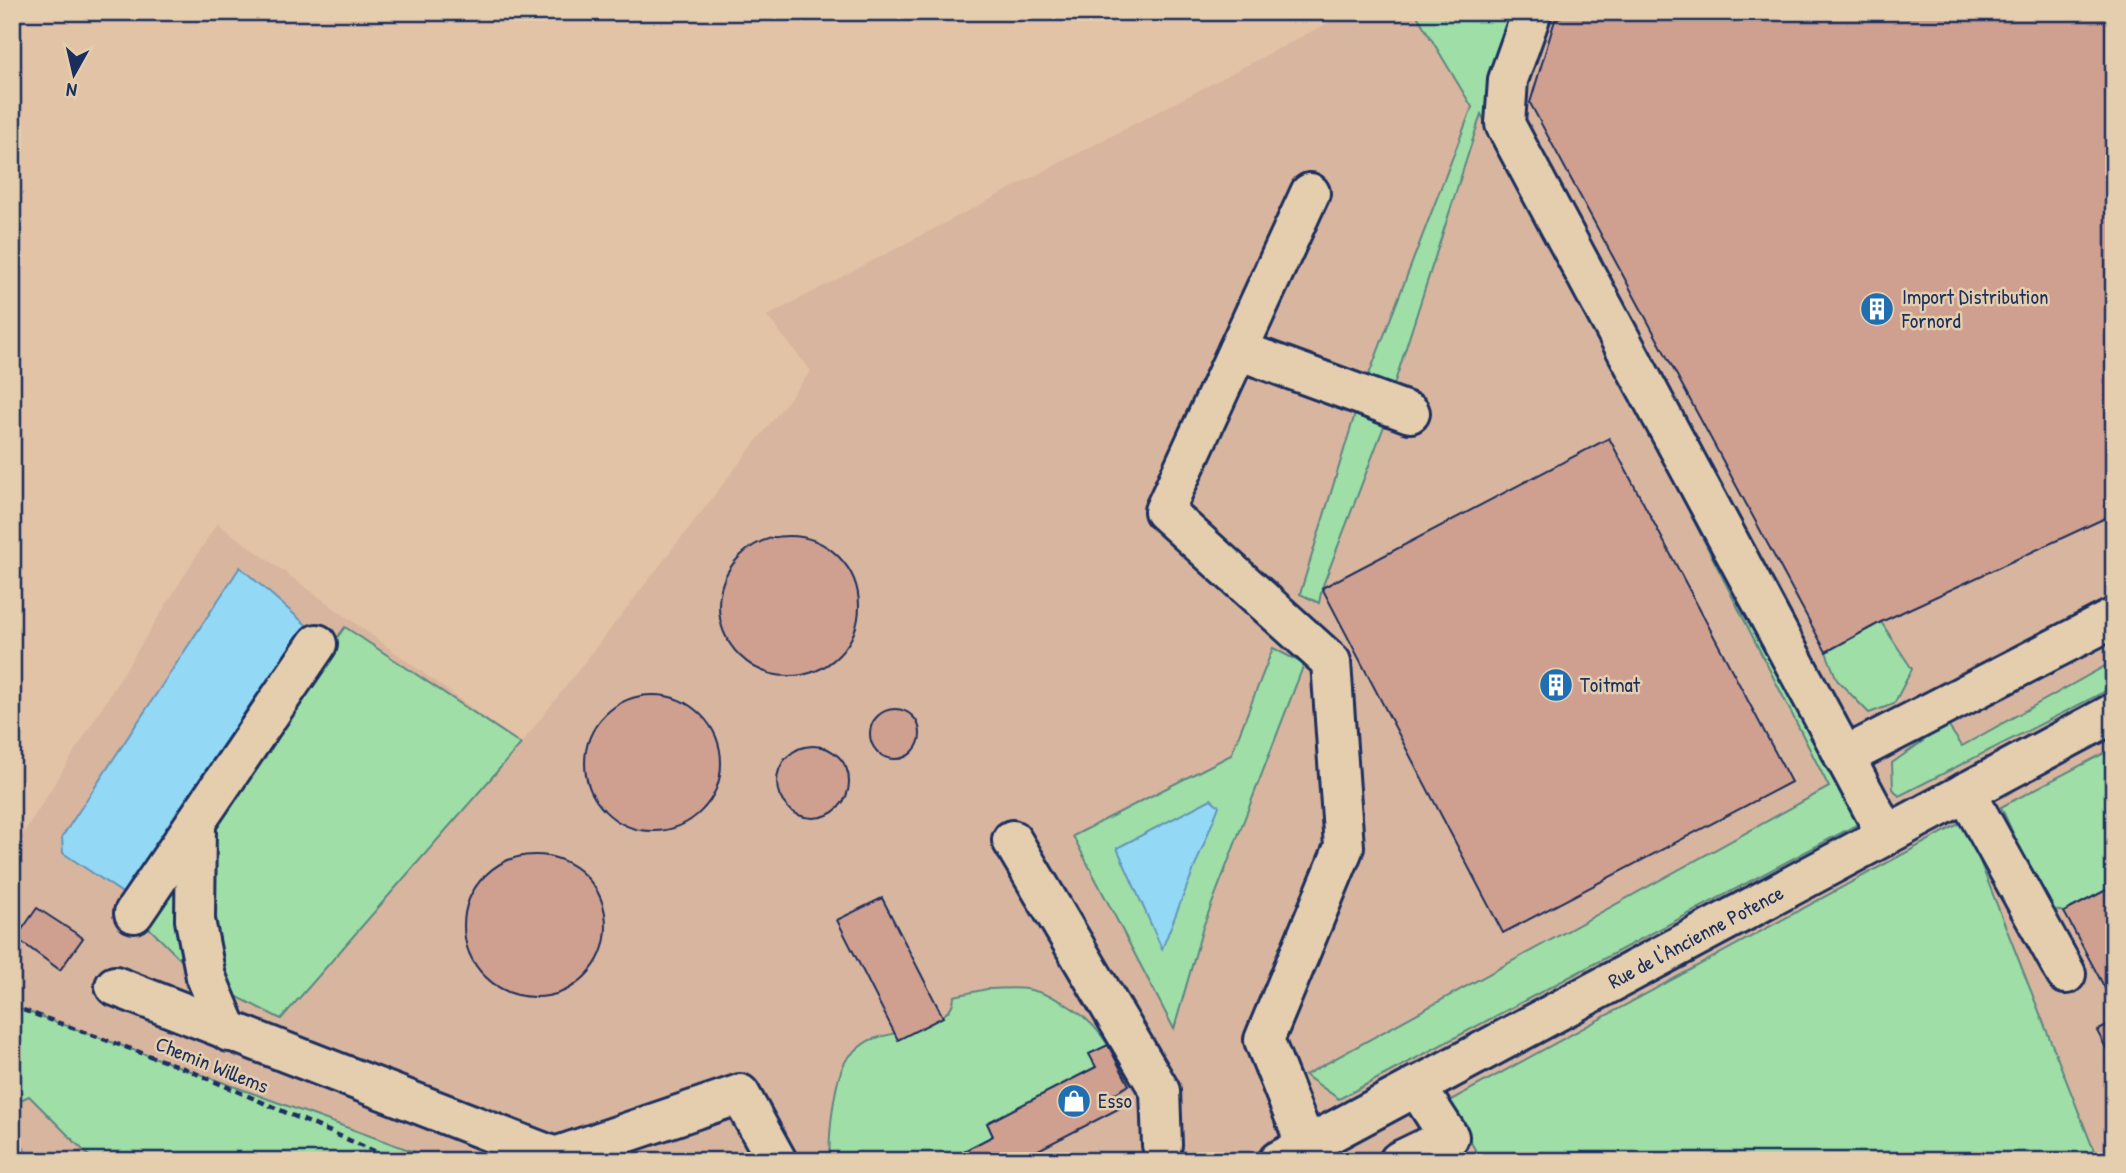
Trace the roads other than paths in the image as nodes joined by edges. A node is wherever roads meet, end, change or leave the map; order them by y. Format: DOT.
graph roads {
  1 [pos="1531,12"];
  2 [pos="1310,193"];
  3 [pos="1238,350"];
  4 [pos="1410,413"];
  5 [pos="2114,618"];
  6 [pos="317,644"];
  7 [pos="2114,713"];
  8 [pos="1844,757"];
  9 [pos="1966,792"];
  10 [pos="196,825"];
  11 [pos="1886,834"];
  12 [pos="1012,840"];
  13 [pos="135,913"];
  14 [pos="2067,974"];
  15 [pos="115,986"];
  16 [pos="229,1032"];
  17 [pos="1416,1086"];
  18 [pos="1292,1153"];
  19 [pos="1157,1156"];
  20 [pos="777,1161"];
  21 [pos="1399,1161"];
  1 -- 8 [label="street"];
  2 -- 3 [label="street"];
  3 -- 4 [label="street"];
  3 -- 18 [label="street"];
  5 -- 8 [label="street"];
  6 -- 10 [label="street"];
  7 -- 9 [label="street, Rue de l'Ancienne Potence"];
  8 -- 11 [label="street"];
  9 -- 11 [label="street, Rue de l'Ancienne Potence"];
  9 -- 14 [label="street"];
  10 -- 13 [label="street"];
  10 -- 16 [label="street"];
  11 -- 17 [label="street, Rue de l'Ancienne Potence"];
  12 -- 19 [label="street"];
  15 -- 16 [label="street"];
  16 -- 20 [label="street"];
  17 -- 18 [label="street, Rue de l'Ancienne Potence"];
  17 -- 21 [label="street"];
}
